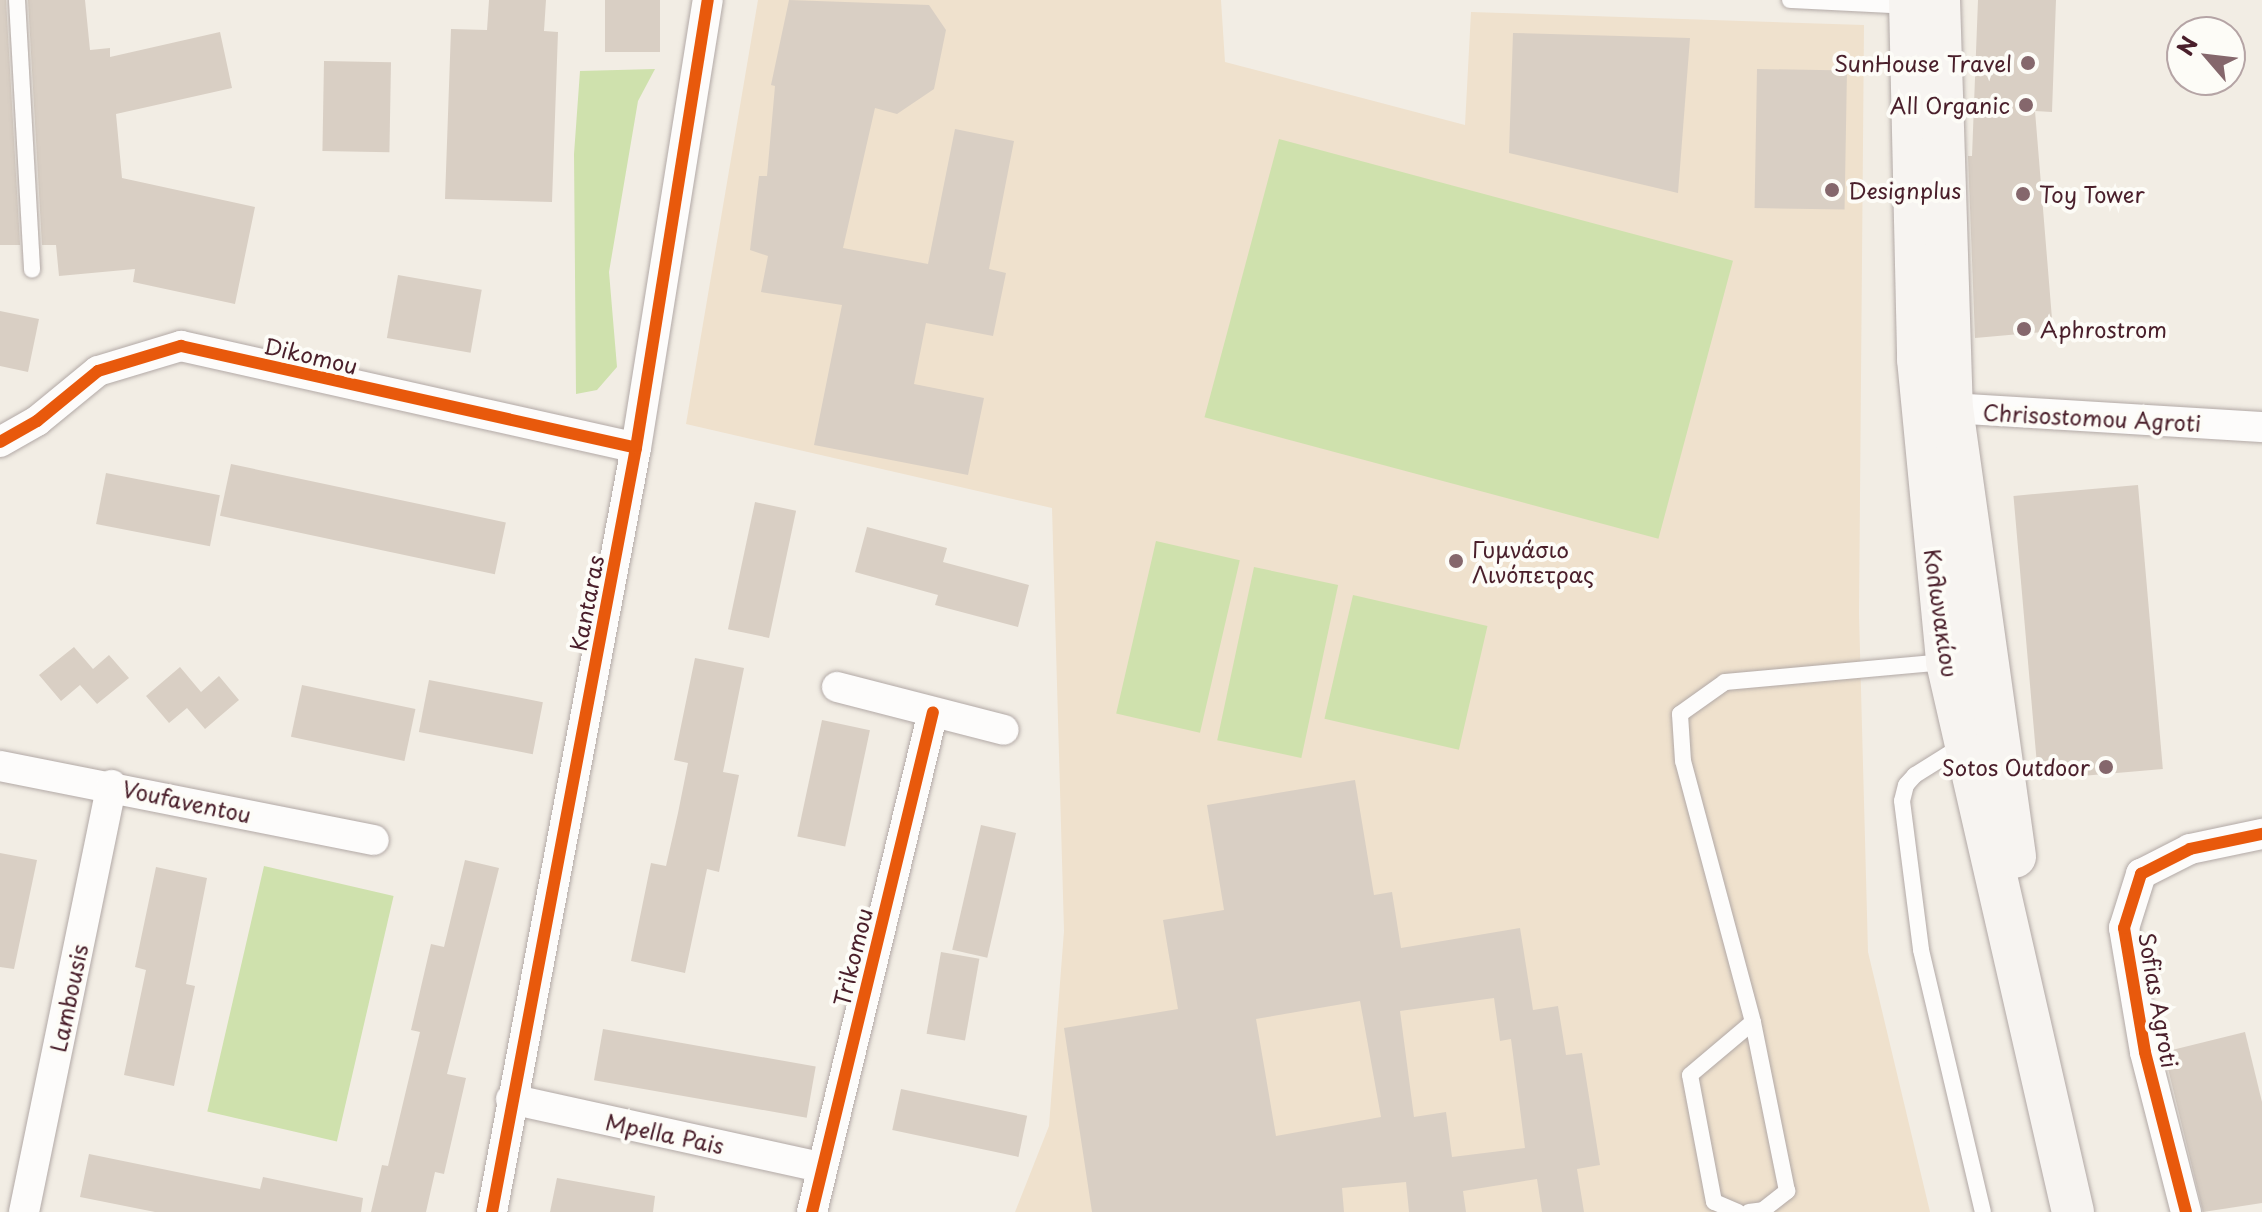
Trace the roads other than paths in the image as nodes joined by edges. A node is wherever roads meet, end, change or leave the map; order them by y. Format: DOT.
graph roads {
  1 [pos="17,0"];
  2 [pos="708,0"];
  3 [pos="1790,0"];
  4 [pos="1920,2"];
  5 [pos="32,270"];
  6 [pos="1937,408"];
  7 [pos="2262,427"];
  8 [pos="0,442"];
  9 [pos="636,448"];
  10 [pos="1947,662"];
  11 [pos="837,687"];
  12 [pos="933,712"];
  13 [pos="1004,730"];
  14 [pos="1964,744"];
  15 [pos="0,766"];
  16 [pos="112,785"];
  17 [pos="2262,834"];
  18 [pos="374,840"];
  19 [pos="1753,1022"];
  20 [pos="511,1099"];
  21 [pos="820,1167"];
  22 [pos="24,1212"];
  23 [pos="492,1212"];
  24 [pos="812,1212"];
  25 [pos="1738,1212"];
  26 [pos="1749,1212"];
  27 [pos="1983,1212"];
  28 [pos="2073,1212"];
  29 [pos="2102,1212"];
  30 [pos="2186,1212"];
  1 -- 5 [label="lane"];
  2 -- 9 [label="street, Kantaras"];
  3 -- 4 [label="lane"];
  4 -- 6 [label="main road, Κολωνακίου"];
  6 -- 7 [label="street, Chrisostomou Agroti"];
  6 -- 10 [label="main road, Κολωνακίου"];
  6 -- 29 [label="main road, Κολωνακίου"];
  8 -- 9 [label="street, Dikomou"];
  9 -- 20 [label="street, Kantaras"];
  10 -- 14 [label="main road, Κολωνακίου"];
  10 -- 19 [label="lane"];
  11 -- 12 [label="street"];
  12 -- 13 [label="street"];
  12 -- 21 [label="street, Trikomou"];
  14 -- 27 [label="lane"];
  14 -- 28 [label="main road, Κολωνακίου"];
  15 -- 16 [label="street, Voufaventou"];
  16 -- 18 [label="street, Voufaventou"];
  16 -- 22 [label="street, Lambousis"];
  17 -- 30 [label="street, Sofias Agroti"];
  19 -- 25 [label="lane"];
  19 -- 26 [label="lane"];
  20 -- 21 [label="street, Mpella Pais"];
  20 -- 23 [label="street, Kantaras"];
  21 -- 24 [label="street, Trikomou"];
}
